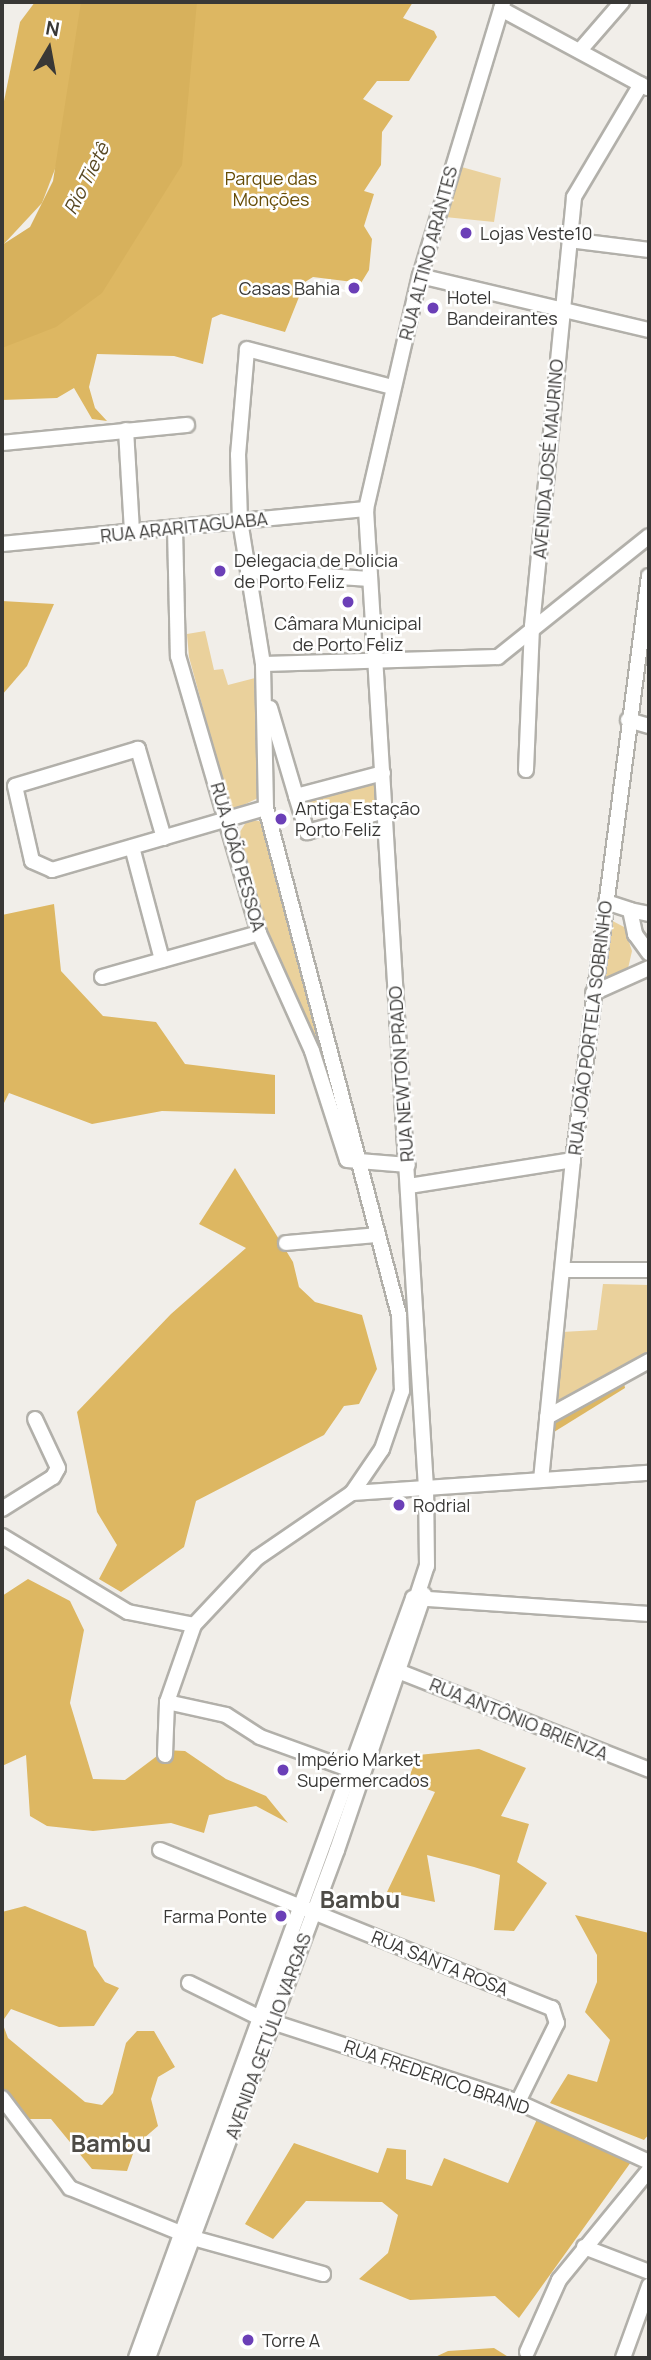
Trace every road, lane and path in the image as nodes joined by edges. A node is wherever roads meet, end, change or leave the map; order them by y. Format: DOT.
graph roads {
  1 [pos="622,2"];
  2 [pos="502,5"];
  3 [pos="582,48"];
  4 [pos="645,86"];
  5 [pos="569,240"];
  6 [pos="649,250"];
  7 [pos="420,276"];
  8 [pos="562,306"];
  9 [pos="649,330"];
  10 [pos="392,387"];
  11 [pos="187,425"];
  12 [pos="125,430"];
  13 [pos="2,443"];
  14 [pos="366,509"];
  15 [pos="240,522"];
  16 [pos="175,528"];
  17 [pos="132,532"];
  18 [pos="649,536"];
  19 [pos="2,544"];
  20 [pos="248,571"];
  21 [pos="649,576"];
  22 [pos="367,579"];
  23 [pos="532,626"];
  24 [pos="498,657"];
  25 [pos="531,658"];
  26 [pos="374,659"];
  27 [pos="263,664"];
  28 [pos="264,690"];
  29 [pos="628,720"];
  30 [pos="649,726"];
  31 [pos="526,770"];
  32 [pos="383,773"];
  33 [pos="296,796"];
  34 [pos="266,808"];
  35 [pos="385,811"];
  36 [pos="228,819"];
  37 [pos="164,838"];
  38 [pos="132,847"];
  39 [pos="606,902"];
  40 [pos="629,910"];
  41 [pos="649,914"];
  42 [pos="259,933"];
  43 [pos="635,934"];
  44 [pos="649,953"];
  45 [pos="162,960"];
  46 [pos="649,968"];
  47 [pos="631,976"];
  48 [pos="102,977"];
  49 [pos="593,993"];
  50 [pos="573,1160"];
  51 [pos="360,1165"];
  52 [pos="408,1165"];
  53 [pos="409,1186"];
  54 [pos="378,1235"];
  55 [pos="286,1243"];
  56 [pos="563,1270"];
  57 [pos="649,1270"];
  58 [pos="416,1293"];
  59 [pos="394,1296"];
  60 [pos="649,1361"];
  61 [pos="404,1370"];
  62 [pos="421,1404"];
  63 [pos="547,1417"];
  64 [pos="35,1419"];
  65 [pos="649,1473"];
  66 [pos="541,1480"];
  67 [pos="426,1489"];
  68 [pos="352,1493"];
  69 [pos="2,1509"];
  70 [pos="2,1536"];
  71 [pos="418,1595"];
  72 [pos="649,1614"];
  73 [pos="194,1625"];
  74 [pos="393,1670"];
  75 [pos="167,1702"];
  76 [pos="165,1755"];
  77 [pos="649,1770"];
  78 [pos="358,1772"];
  79 [pos="160,1850"];
  80 [pos="308,1910"];
  81 [pos="189,1983"];
  82 [pos="266,2020"];
  83 [pos="2,2098"];
  84 [pos="518,2102"];
  85 [pos="649,2169"];
  86 [pos="187,2236"];
  87 [pos="583,2247"];
  88 [pos="649,2272"];
  89 [pos="323,2274"];
  90 [pos="649,2286"];
  91 [pos="527,2352"];
  92 [pos="136,2358"];
  93 [pos="148,2358"];
  94 [pos="623,2358"];
  1 -- 3 [label="street"];
  2 -- 3 [label="street"];
  2 -- 7 [label="street, RUA ALTINO ARANTES"];
  3 -- 4 [label="street"];
  4 -- 5 [label="street, AVENIDA JOSÉ MAURINO"];
  5 -- 6 [label="street"];
  5 -- 8 [label="street, AVENIDA JOSÉ MAURINO"];
  7 -- 8 [label="street"];
  7 -- 10 [label="street, RUA ALTINO ARANTES"];
  8 -- 9 [label="street"];
  8 -- 23 [label="street, AVENIDA JOSÉ MAURINO"];
  10 -- 14 [label="street, RUA ALTINO ARANTES"];
  10 -- 15 [label="street"];
  11 -- 12 [label="street"];
  12 -- 13 [label="street"];
  12 -- 17 [label="street"];
  14 -- 15 [label="street, RUA ARARITAGUABA"];
  14 -- 22 [label="street, RUA ALTINO ARANTES"];
  15 -- 16 [label="street, RUA ARARITAGUABA"];
  15 -- 20 [label="street"];
  16 -- 17 [label="street, RUA ARARITAGUABA"];
  16 -- 36 [label="street, RUA JOÃO PESSOA"];
  17 -- 19 [label="street, RUA ARARITAGUABA"];
  18 -- 23 [label="street"];
  20 -- 22 [label="street"];
  20 -- 27 [label="street"];
  21 -- 29 [label="street, RUA JOÃO PORTELA SOBRINHO"];
  22 -- 26 [label="street, RUA NEWTON PRADO"];
  23 -- 24 [label="street"];
  23 -- 25 [label="street, AVENIDA JOSÉ MAURINO"];
  24 -- 25 [label="street"];
  24 -- 26 [label="street"];
  25 -- 31 [label="street, AVENIDA JOSÉ MAURINO"];
  26 -- 27 [label="street"];
  26 -- 32 [label="street, RUA NEWTON PRADO"];
  27 -- 28 [label="street"];
  28 -- 33 [label="street"];
  28 -- 34 [label="street"];
  29 -- 30 [label="street"];
  29 -- 39 [label="street, RUA JOÃO PORTELA SOBRINHO"];
  32 -- 33 [label="street"];
  32 -- 35 [label="street, RUA NEWTON PRADO"];
  33 -- 35 [label="street"];
  34 -- 36 [label="street"];
  34 -- 51 [label="street"];
  35 -- 52 [label="street, RUA NEWTON PRADO"];
  36 -- 37 [label="street"];
  36 -- 42 [label="street, RUA JOÃO PESSOA"];
  37 -- 38 [label="street"];
  37 -- 38 [label="street"];
  38 -- 45 [label="street"];
  39 -- 40 [label="street"];
  39 -- 49 [label="street, RUA JOÃO PORTELA SOBRINHO"];
  40 -- 41 [label="street"];
  40 -- 43 [label="street"];
  42 -- 45 [label="street"];
  42 -- 51 [label="street, RUA JOÃO PESSOA"];
  43 -- 44 [label="street"];
  43 -- 47 [label="street"];
  45 -- 48 [label="street"];
  46 -- 47 [label="street"];
  47 -- 49 [label="street"];
  49 -- 50 [label="street, RUA JOÃO PORTELA SOBRINHO"];
  50 -- 53 [label="street"];
  50 -- 56 [label="street, RUA JOÃO PORTELA SOBRINHO"];
  51 -- 52 [label="street"];
  51 -- 54 [label="street"];
  52 -- 53 [label="street, RUA NEWTON PRADO"];
  53 -- 58 [label="street, RUA NEWTON PRADO"];
  54 -- 55 [label="street"];
  54 -- 59 [label="street"];
  56 -- 57 [label="street"];
  56 -- 63 [label="street, RUA JOÃO PORTELA SOBRINHO"];
  58 -- 59 [label="street"];
  58 -- 62 [label="street, RUA NEWTON PRADO"];
  59 -- 61 [label="street"];
  60 -- 63 [label="street"];
  61 -- 62 [label="street"];
  61 -- 68 [label="street"];
  62 -- 67 [label="street, RUA NEWTON PRADO"];
  63 -- 66 [label="street, RUA JOÃO PORTELA SOBRINHO"];
  64 -- 69 [label="street"];
  65 -- 66 [label="street"];
  66 -- 67 [label="street"];
  67 -- 68 [label="street"];
  67 -- 71 [label="street, AVENIDA GETÚLIO VARGAS"];
  68 -- 73 [label="street"];
  70 -- 73 [label="street"];
  71 -- 72 [label="street"];
  71 -- 74 [label="street, AVENIDA GETÚLIO VARGAS"];
  73 -- 75 [label="street"];
  74 -- 77 [label="street, RUA ANTÔNIO BRIENZA"];
  74 -- 78 [label="street, AVENIDA GETÚLIO VARGAS"];
  75 -- 76 [label="street"];
  75 -- 78 [label="street"];
  78 -- 80 [label="street, AVENIDA GETÚLIO VARGAS"];
  79 -- 80 [label="street, RUA SANTA ROSA"];
  80 -- 82 [label="street, AVENIDA GETÚLIO VARGAS"];
  80 -- 84 [label="street, RUA SANTA ROSA"];
  81 -- 82 [label="street, RUA FREDERICO BRAND"];
  82 -- 84 [label="street, RUA FREDERICO BRAND"];
  82 -- 86 [label="street, AVENIDA GETÚLIO VARGAS"];
  83 -- 86 [label="street"];
  84 -- 85 [label="street, RUA FREDERICO BRAND"];
  85 -- 87 [label="street"];
  86 -- 89 [label="street"];
  86 -- 92 [label="street, AVENIDA GETÚLIO VARGAS"];
  86 -- 93 [label="street, AVENIDA GETÚLIO VARGAS"];
  87 -- 88 [label="street"];
  87 -- 91 [label="street"];
  90 -- 94 [label="street"];
}
